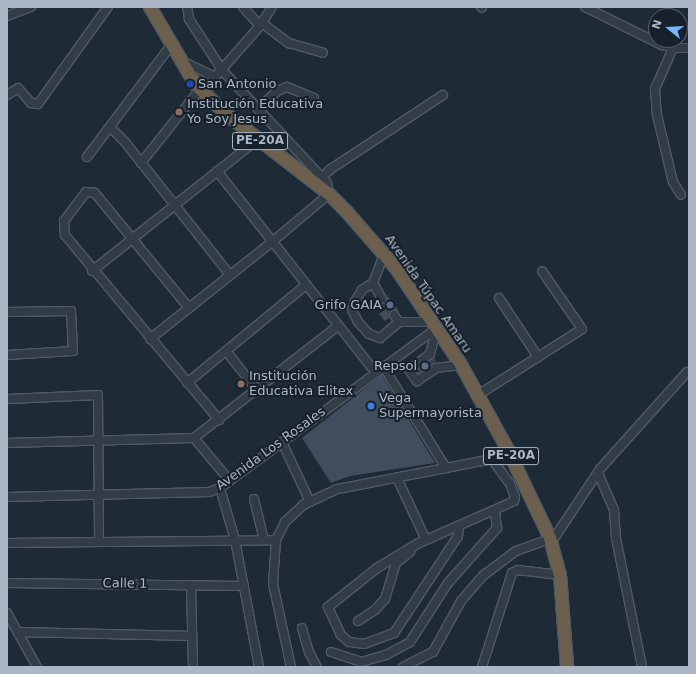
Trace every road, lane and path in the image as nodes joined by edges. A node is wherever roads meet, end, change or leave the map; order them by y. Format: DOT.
graph roads {
  1 [pos="30,7"];
  2 [pos="108,7"];
  3 [pos="150,7"];
  4 [pos="187,7"];
  5 [pos="243,7"];
  6 [pos="272,7"];
  7 [pos="585,7"];
  8 [pos="15,10"];
  9 [pos="7,16"];
  10 [pos="261,24"];
  11 [pos="648,38"];
  12 [pos="171,45"];
  13 [pos="673,48"];
  14 [pos="323,53"];
  15 [pos="180,61"];
  16 [pos="222,70"];
  17 [pos="215,77"];
  18 [pos="202,91"];
  19 [pos="7,94"];
  20 [pos="443,95"];
  21 [pos="314,98"];
  22 [pos="258,109"];
  23 [pos="110,127"];
  24 [pos="258,139"];
  25 [pos="87,157"];
  26 [pos="141,163"];
  27 [pos="217,171"];
  28 [pos="322,177"];
  29 [pos="329,194"];
  30 [pos="681,195"];
  31 [pos="174,206"];
  32 [pos="133,238"];
  33 [pos="272,242"];
  34 [pos="384,254"];
  35 [pos="92,271"];
  36 [pos="542,271"];
  37 [pos="230,276"];
  38 [pos="373,283"];
  39 [pos="306,285"];
  40 [pos="499,298"];
  41 [pos="382,299"];
  42 [pos="189,308"];
  43 [pos="7,312"];
  44 [pos="394,315"];
  45 [pos="399,322"];
  46 [pos="435,325"];
  47 [pos="338,326"];
  48 [pos="150,339"];
  49 [pos="226,351"];
  50 [pos="7,355"];
  51 [pos="538,357"];
  52 [pos="461,365"];
  53 [pos="383,366"];
  54 [pos="375,372"];
  55 [pos="687,372"];
  56 [pos="187,383"];
  57 [pos="256,390"];
  58 [pos="478,395"];
  59 [pos="7,399"];
  60 [pos="219,420"];
  61 [pos="194,438"];
  62 [pos="99,442"];
  63 [pos="282,442"];
  64 [pos="7,443"];
  65 [pos="508,450"];
  66 [pos="492,459"];
  67 [pos="446,468"];
  68 [pos="598,473"];
  69 [pos="397,478"];
  70 [pos="230,481"];
  71 [pos="220,488"];
  72 [pos="99,496"];
  73 [pos="7,497"];
  74 [pos="254,499"];
  75 [pos="310,502"];
  76 [pos="495,512"];
  77 [pos="459,527"];
  78 [pos="550,538"];
  79 [pos="235,540"];
  80 [pos="264,540"];
  81 [pos="276,540"];
  82 [pos="99,541"];
  83 [pos="425,541"];
  84 [pos="7,543"];
  85 [pos="560,575"];
  86 [pos="7,583"];
  87 [pos="191,585"];
  88 [pos="244,586"];
  89 [pos="7,613"];
  90 [pos="358,621"];
  91 [pos="302,628"];
  92 [pos="18,632"];
  93 [pos="192,636"];
  94 [pos="331,652"];
  95 [pos="37,667"];
  96 [pos="193,667"];
  97 [pos="259,667"];
  98 [pos="291,667"];
  99 [pos="317,667"];
  100 [pos="403,667"];
  101 [pos="482,667"];
  102 [pos="567,667"];
  103 [pos="642,667"];
  1 -- 8 [label="street"];
  2 -- 19 [label="street"];
  3 -- 12 [label="highway, Avenida Túpac Amaru / PE-20A"];
  4 -- 16 [label="street"];
  5 -- 10 [label="street"];
  6 -- 10 [label="street"];
  7 -- 11 [label="street"];
  8 -- 9 [label="street"];
  10 -- 14 [label="street"];
  10 -- 16 [label="street"];
  12 -- 15 [label="highway, Avenida Túpac Amaru / PE-20A"];
  12 -- 23 [label="street"];
  13 -- 30 [label="street"];
  15 -- 17 [label="street"];
  15 -- 18 [label="highway, Avenida Túpac Amaru / PE-20A"];
  16 -- 17 [label="street"];
  16 -- 22 [label="street"];
  17 -- 18 [label="street"];
  18 -- 24 [label="highway, Avenida Túpac Amaru / PE-20A"];
  18 -- 26 [label="street"];
  20 -- 28 [label="street"];
  21 -- 22 [label="street"];
  22 -- 28 [label="street"];
  23 -- 25 [label="street"];
  23 -- 26 [label="street"];
  24 -- 27 [label="street"];
  24 -- 29 [label="highway, Avenida Túpac Amaru / PE-20A"];
  26 -- 31 [label="street"];
  27 -- 31 [label="street"];
  27 -- 33 [label="street"];
  28 -- 29 [label="street"];
  29 -- 33 [label="street"];
  29 -- 34 [label="highway, Avenida Túpac Amaru / PE-20A"];
  31 -- 32 [label="street"];
  31 -- 37 [label="street"];
  32 -- 35 [label="street"];
  32 -- 35 [label="street"];
  32 -- 42 [label="street"];
  33 -- 37 [label="street"];
  33 -- 39 [label="street"];
  34 -- 38 [label="street"];
  34 -- 46 [label="highway, Avenida Túpac Amaru / PE-20A"];
  35 -- 48 [label="street"];
  36 -- 51 [label="street"];
  37 -- 42 [label="street"];
  38 -- 41 [label="street"];
  38 -- 45 [label="street"];
  39 -- 47 [label="street"];
  39 -- 49 [label="street"];
  40 -- 51 [label="street"];
  42 -- 48 [label="street"];
  43 -- 50 [label="street"];
  44 -- 45 [label="street"];
  45 -- 46 [label="street"];
  46 -- 52 [label="highway, Avenida Túpac Amaru / PE-20A"];
  46 -- 52 [label="street"];
  46 -- 53 [label="street, Avenida Los Rosales"];
  47 -- 54 [label="street"];
  47 -- 57 [label="street"];
  48 -- 56 [label="street"];
  49 -- 56 [label="street"];
  49 -- 57 [label="street"];
  51 -- 58 [label="street"];
  52 -- 58 [label="highway, Avenida Túpac Amaru / PE-20A"];
  53 -- 54 [label="street, Avenida Los Rosales"];
  53 -- 67 [label="street"];
  54 -- 63 [label="street, Avenida Los Rosales"];
  55 -- 68 [label="street"];
  56 -- 60 [label="street"];
  57 -- 60 [label="street"];
  58 -- 65 [label="highway, Avenida Túpac Amaru / PE-20A"];
  59 -- 62 [label="street"];
  60 -- 61 [label="street"];
  61 -- 62 [label="street"];
  61 -- 70 [label="street"];
  62 -- 64 [label="street"];
  62 -- 72 [label="street"];
  63 -- 70 [label="street, Avenida Los Rosales"];
  63 -- 75 [label="street"];
  65 -- 66 [label="street"];
  65 -- 78 [label="highway, Avenida Túpac Amaru / PE-20A"];
  66 -- 67 [label="street"];
  66 -- 76 [label="street"];
  67 -- 69 [label="street"];
  68 -- 78 [label="street"];
  68 -- 103 [label="street"];
  69 -- 75 [label="street"];
  69 -- 83 [label="street"];
  70 -- 71 [label="street, Avenida Los Rosales"];
  71 -- 72 [label="street, Avenida Los Rosales"];
  71 -- 79 [label="street"];
  72 -- 73 [label="street, Avenida Los Rosales"];
  72 -- 82 [label="street"];
  74 -- 80 [label="street"];
  75 -- 81 [label="street"];
  76 -- 77 [label="street"];
  76 -- 94 [label="street"];
  77 -- 83 [label="street"];
  77 -- 83 [label="street"];
  78 -- 85 [label="highway, Avenida Túpac Amaru / PE-20A"];
  78 -- 100 [label="street"];
  79 -- 80 [label="street"];
  79 -- 82 [label="street"];
  79 -- 88 [label="street"];
  80 -- 81 [label="street"];
  81 -- 98 [label="street"];
  82 -- 84 [label="street"];
  83 -- 90 [label="street"];
  85 -- 101 [label="street"];
  85 -- 102 [label="highway, Avenida Túpac Amaru / PE-20A"];
  86 -- 87 [label="street, Calle 1"];
  87 -- 88 [label="street, Calle 1"];
  87 -- 93 [label="street"];
  88 -- 97 [label="street"];
  89 -- 92 [label="street"];
  91 -- 99 [label="street"];
  92 -- 93 [label="street"];
  92 -- 95 [label="street"];
  93 -- 96 [label="street"];
}
